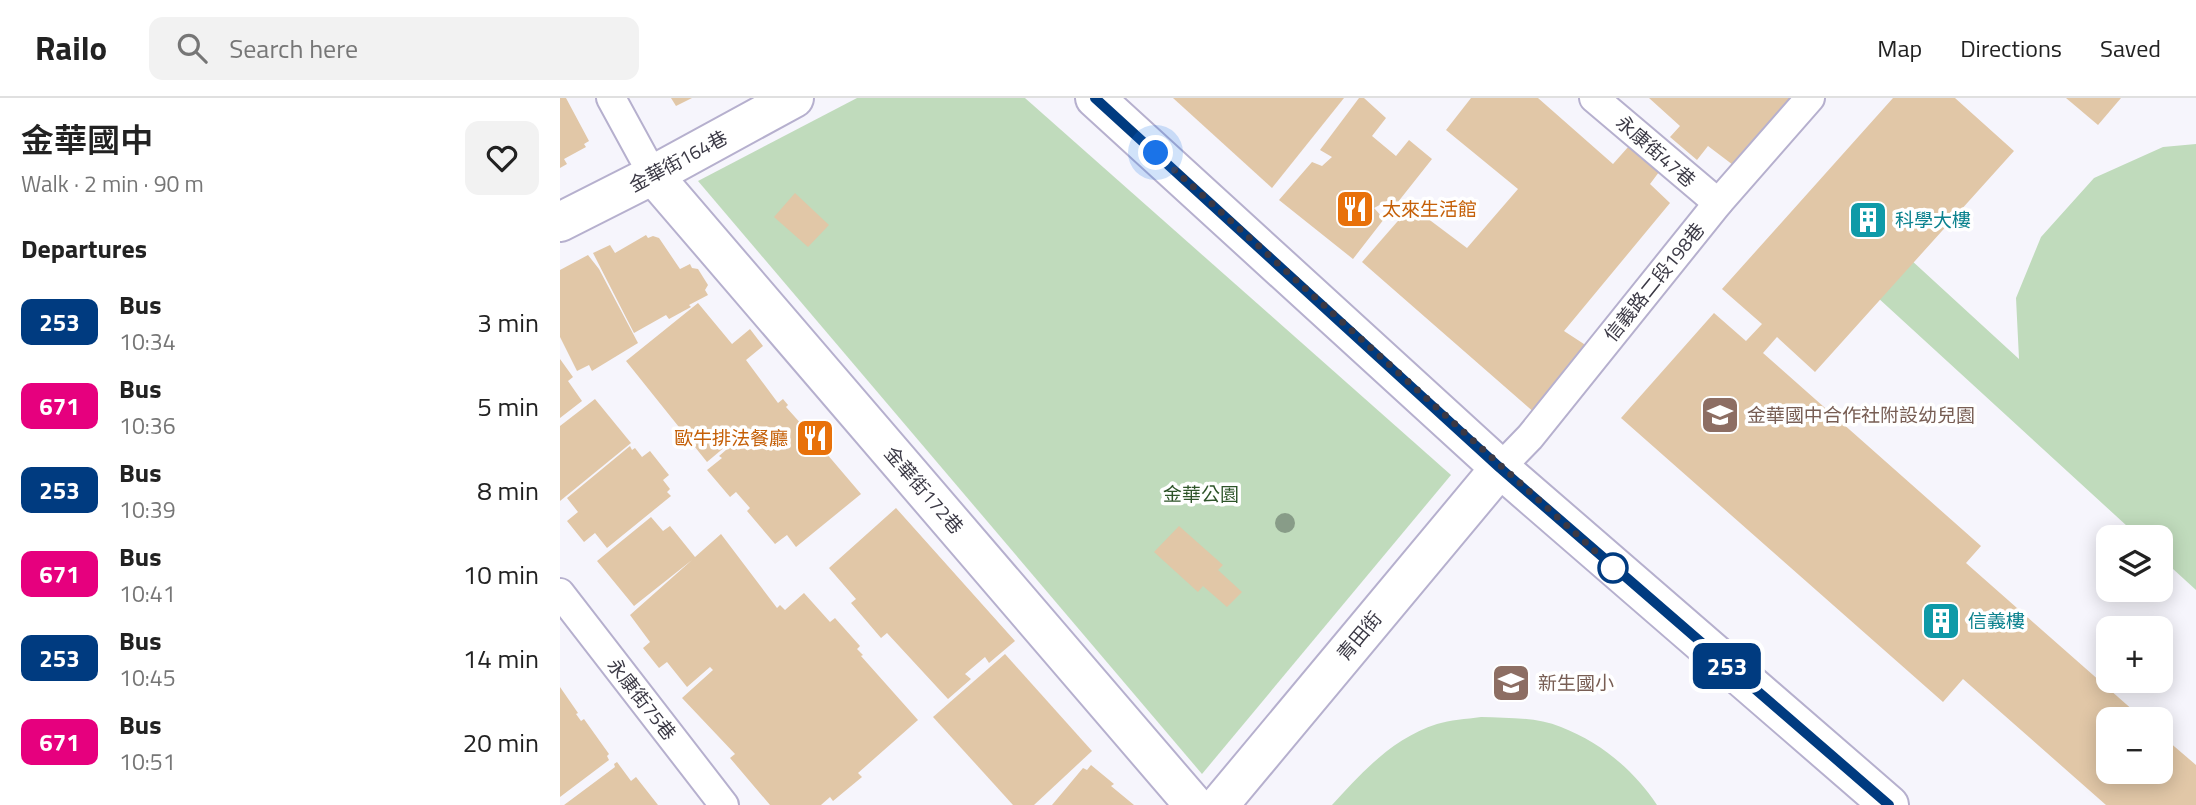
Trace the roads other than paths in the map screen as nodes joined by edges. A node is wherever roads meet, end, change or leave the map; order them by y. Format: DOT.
graph roads {
  1 [pos="611,98"];
  2 [pos="794,98"];
  3 [pos="1095,98"];
  4 [pos="1594,98"];
  5 [pos="1810,98"];
  6 [pos="653,175"];
  7 [pos="1718,203"];
  8 [pos="560,222"];
  9 [pos="1500,468"];
  10 [pos="560,593"];
  11 [pos="724,805"];
  12 [pos="1194,805"];
  13 [pos="1219,805"];
  14 [pos="1889,805"];
  1 -- 6 [label="lane"];
  2 -- 6 [label="street, 金華街164巷"];
  3 -- 9 [label="street"];
  4 -- 7 [label="lane, 永康街47巷"];
  5 -- 7 [label="lane, 信義路二段198巷"];
  6 -- 8 [label="street, 金華街164巷"];
  6 -- 12 [label="street, 金華街172巷"];
  7 -- 9 [label="lane, 信義路二段198巷"];
  9 -- 13 [label="street, 青田街"];
  9 -- 14 [label="street"];
  10 -- 11 [label="lane, 永康街75巷"];
}
